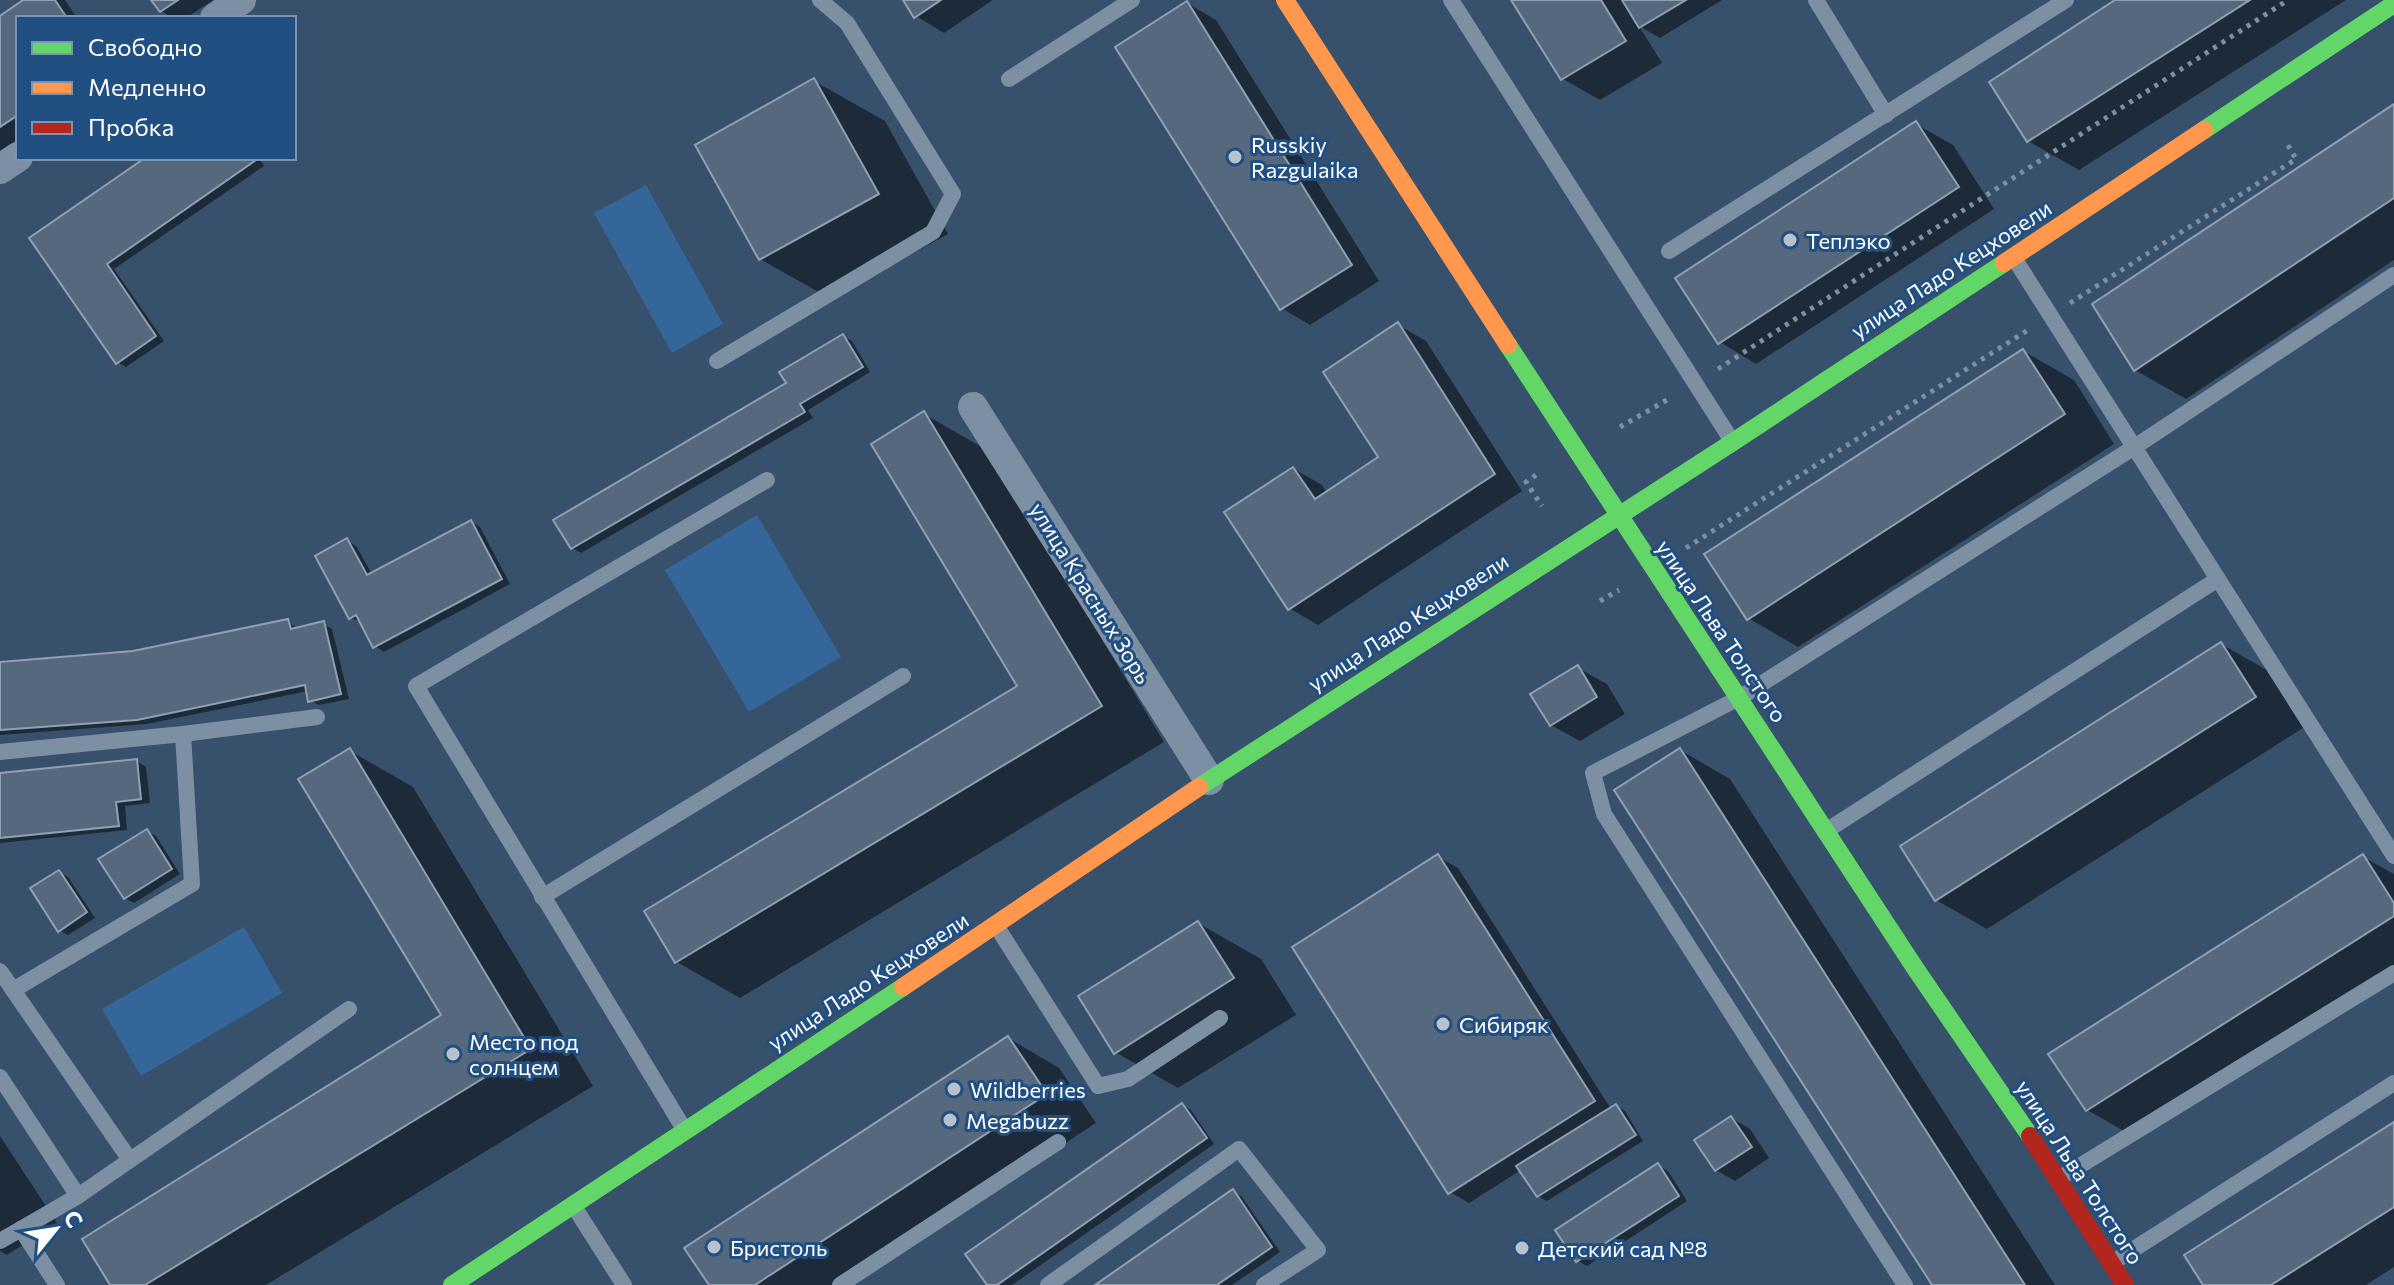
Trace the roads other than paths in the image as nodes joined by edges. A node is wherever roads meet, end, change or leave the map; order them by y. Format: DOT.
graph roads {
  1 [pos="241,0"];
  2 [pos="820,0"];
  3 [pos="1132,0"];
  4 [pos="1285,0"];
  5 [pos="1451,0"];
  6 [pos="1816,0"];
  7 [pos="2066,0"];
  8 [pos="2394,4"];
  9 [pos="218,16"];
  10 [pos="1009,79"];
  11 [pos="1886,115"];
  12 [pos="1669,251"];
  13 [pos="2014,256"];
  14 [pos="2392,282"];
  15 [pos="717,361"];
  16 [pos="973,407"];
  17 [pos="1733,442"];
  18 [pos="2133,448"];
  19 [pos="767,480"];
  20 [pos="1617,515"];
  21 [pos="2218,579"];
  22 [pos="903,676"];
  23 [pos="1739,698"];
  24 [pos="317,717"];
  25 [pos="183,734"];
  26 [pos="0,752"];
  27 [pos="1209,780"];
  28 [pos="1826,831"];
  29 [pos="2394,856"];
  30 [pos="542,897"];
  31 [pos="996,925"];
  32 [pos="0,971"];
  33 [pos="2394,973"];
  34 [pos="13,990"];
  35 [pos="349,1009"];
  36 [pos="1220,1018"];
  37 [pos="0,1077"];
  38 [pos="2394,1083"];
  39 [pos="685,1130"];
  40 [pos="1058,1142"];
  41 [pos="130,1160"];
  42 [pos="2059,1179"];
  43 [pos="78,1196"];
  44 [pos="572,1204"];
  45 [pos="21,1229"];
  46 [pos="0,1241"];
  47 [pos="2111,1264"];
  48 [pos="57,1285"];
  49 [pos="452,1285"];
  50 [pos="624,1285"];
  51 [pos="840,1285"];
  52 [pos="1048,1285"];
  53 [pos="1264,1285"];
  54 [pos="1905,1285"];
  55 [pos="2125,1285"];
  1 -- 9 [label="street"];
  2 -- 15 [label="lane"];
  3 -- 10 [label="lane"];
  4 -- 20 [label="main road, улица Льва Толстого"];
  5 -- 17 [label="lane"];
  6 -- 11 [label="lane"];
  7 -- 11 [label="lane"];
  8 -- 13 [label="main road, улица Ладо Кецховели"];
  11 -- 12 [label="lane"];
  13 -- 17 [label="main road, улица Ладо Кецховели"];
  13 -- 18 [label="lane"];
  14 -- 18 [label="lane"];
  16 -- 27 [label="street, улица Красных Зорь"];
  17 -- 20 [label="main road, улица Ладо Кецховели"];
  18 -- 21 [label="lane"];
  18 -- 23 [label="lane"];
  19 -- 30 [label="lane"];
  20 -- 23 [label="main road, улица Льва Толстого"];
  20 -- 27 [label="main road, улица Ладо Кецховели"];
  21 -- 28 [label="lane"];
  21 -- 29 [label="lane"];
  22 -- 30 [label="lane"];
  23 -- 28 [label="main road, улица Льва Толстого"];
  23 -- 54 [label="lane"];
  24 -- 25 [label="lane"];
  25 -- 26 [label="lane"];
  25 -- 34 [label="lane"];
  27 -- 31 [label="main road, улица Ладо Кецховели"];
  28 -- 42 [label="main road, улица Льва Толстого"];
  30 -- 39 [label="lane"];
  31 -- 36 [label="lane"];
  31 -- 39 [label="main road, улица Ладо Кецховели"];
  32 -- 34 [label="lane"];
  33 -- 42 [label="lane"];
  34 -- 41 [label="lane"];
  35 -- 41 [label="lane"];
  37 -- 43 [label="lane"];
  38 -- 47 [label="lane"];
  39 -- 44 [label="main road, улица Ладо Кецховели"];
  40 -- 51 [label="lane"];
  41 -- 43 [label="lane"];
  42 -- 47 [label="main road, улица Льва Толстого"];
  43 -- 45 [label="lane"];
  44 -- 49 [label="main road, улица Ладо Кецховели"];
  44 -- 50 [label="lane"];
  45 -- 46 [label="lane"];
  45 -- 48 [label="lane"];
  47 -- 55 [label="main road, улица Льва Толстого"];
  52 -- 53 [label="lane"];
}
